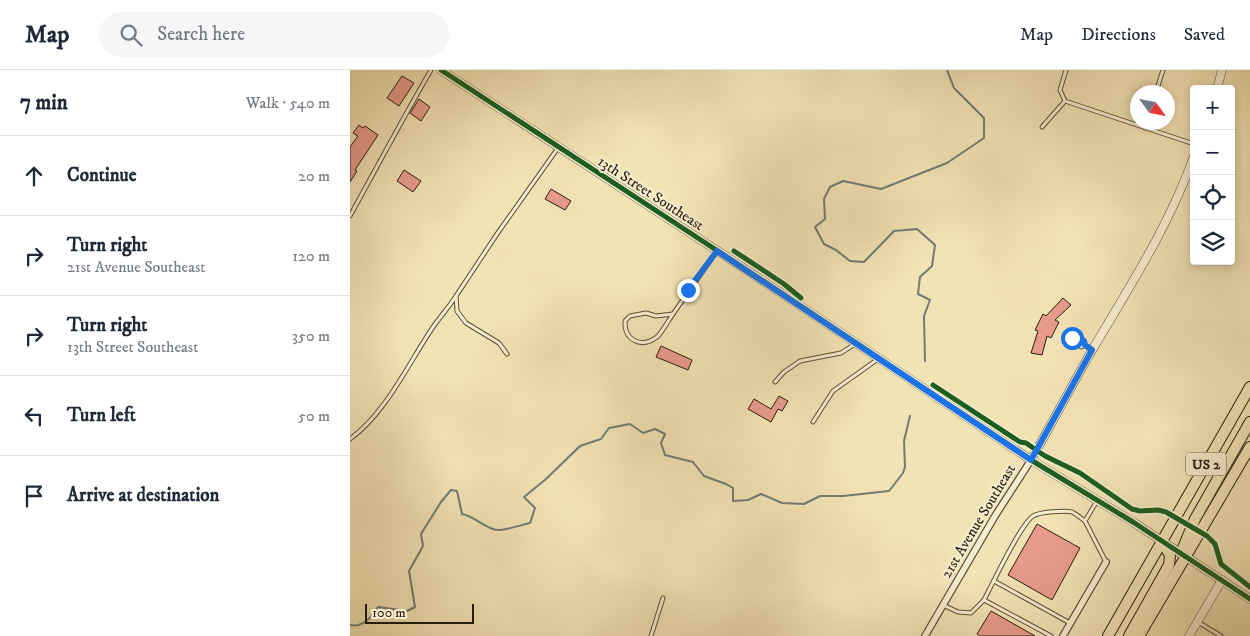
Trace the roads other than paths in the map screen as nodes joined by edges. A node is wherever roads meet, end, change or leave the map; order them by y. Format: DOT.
graph roads {
  1 [pos="431,70"];
  2 [pos="441,70"];
  3 [pos="1066,70"];
  4 [pos="1163,70"];
  5 [pos="1222,70"];
  6 [pos="1158,85"];
  7 [pos="1217,85"];
  8 [pos="1065,101"];
  9 [pos="1130,123"];
  10 [pos="1042,127"];
  11 [pos="1151,130"];
  12 [pos="1190,143"];
  13 [pos="558,147"];
  14 [pos="1190,166"];
  15 [pos="350,216"];
  16 [pos="717,251"];
  17 [pos="456,296"];
  18 [pos="673,314"];
  19 [pos="1071,337"];
  20 [pos="856,344"];
  21 [pos="1092,350"];
  22 [pos="507,354"];
  23 [pos="879,359"];
  24 [pos="775,382"];
  25 [pos="1250,387"];
  26 [pos="813,422"];
  27 [pos="1250,422"];
  28 [pos="350,439"];
  29 [pos="1250,447"];
  30 [pos="1031,460"];
  31 [pos="1097,500"];
  32 [pos="1085,521"];
  33 [pos="1162,541"];
  34 [pos="1186,557"];
  35 [pos="1106,562"];
  36 [pos="1222,580"];
  37 [pos="994,581"];
  38 [pos="663,598"];
  39 [pos="1250,599"];
  40 [pos="984,600"];
  41 [pos="943,605"];
  42 [pos="1198,622"];
  43 [pos="1070,624"];
  44 [pos="651,636"];
  45 [pos="925,636"];
  46 [pos="1051,636"];
  47 [pos="1063,636"];
  48 [pos="1108,636"];
  49 [pos="1129,636"];
  50 [pos="1139,636"];
  51 [pos="1189,636"];
  52 [pos="1221,636"];
  1 -- 15 [label="lane"];
  2 -- 13 [label="street, 13th Street Southeast"];
  3 -- 8 [label="lane"];
  4 -- 6 [label="lane"];
  5 -- 7 [label="street"];
  8 -- 9 [label="lane"];
  8 -- 10 [label="lane"];
  11 -- 12 [label="lane"];
  13 -- 16 [label="street, 13th Street Southeast"];
  13 -- 17 [label="lane"];
  14 -- 21 [label="street, 21st Avenue Southeast"];
  16 -- 18 [label="lane"];
  16 -- 20 [label="street, 13th Street Southeast"];
  17 -- 22 [label="lane"];
  17 -- 28 [label="lane"];
  18 -- 18 [label="lane"];
  19 -- 21 [label="lane"];
  20 -- 23 [label="street, 13th Street Southeast"];
  20 -- 24 [label="lane"];
  21 -- 30 [label="street, 21st Avenue Southeast"];
  23 -- 26 [label="lane"];
  23 -- 30 [label="street, 13th Street Southeast"];
  25 -- 33 [label="highway, US 2"];
  27 -- 34 [label="highway"];
  29 -- 34 [label="highway, US 2"];
  30 -- 31 [label="street, 13th Street Southeast"];
  30 -- 41 [label="street, 21st Avenue Southeast"];
  31 -- 32 [label="lane"];
  31 -- 33 [label="street, 13th Street Southeast"];
  32 -- 35 [label="lane"];
  32 -- 37 [label="lane"];
  33 -- 34 [label="street, 13th Street Southeast"];
  33 -- 48 [label="highway, US 2"];
  33 -- 49 [label="highway"];
  34 -- 36 [label="street, 13th Street Southeast"];
  34 -- 50 [label="highway, US 2"];
  35 -- 43 [label="street"];
  36 -- 39 [label="street, 13th Street Southeast"];
  36 -- 42 [label="street"];
  37 -- 40 [label="lane"];
  37 -- 43 [label="lane"];
  38 -- 44 [label="lane"];
  40 -- 41 [label="lane"];
  40 -- 46 [label="lane"];
  41 -- 45 [label="street, 21st Avenue Southeast"];
  42 -- 51 [label="street"];
  42 -- 52 [label="lane"];
  43 -- 47 [label="street"];
}
